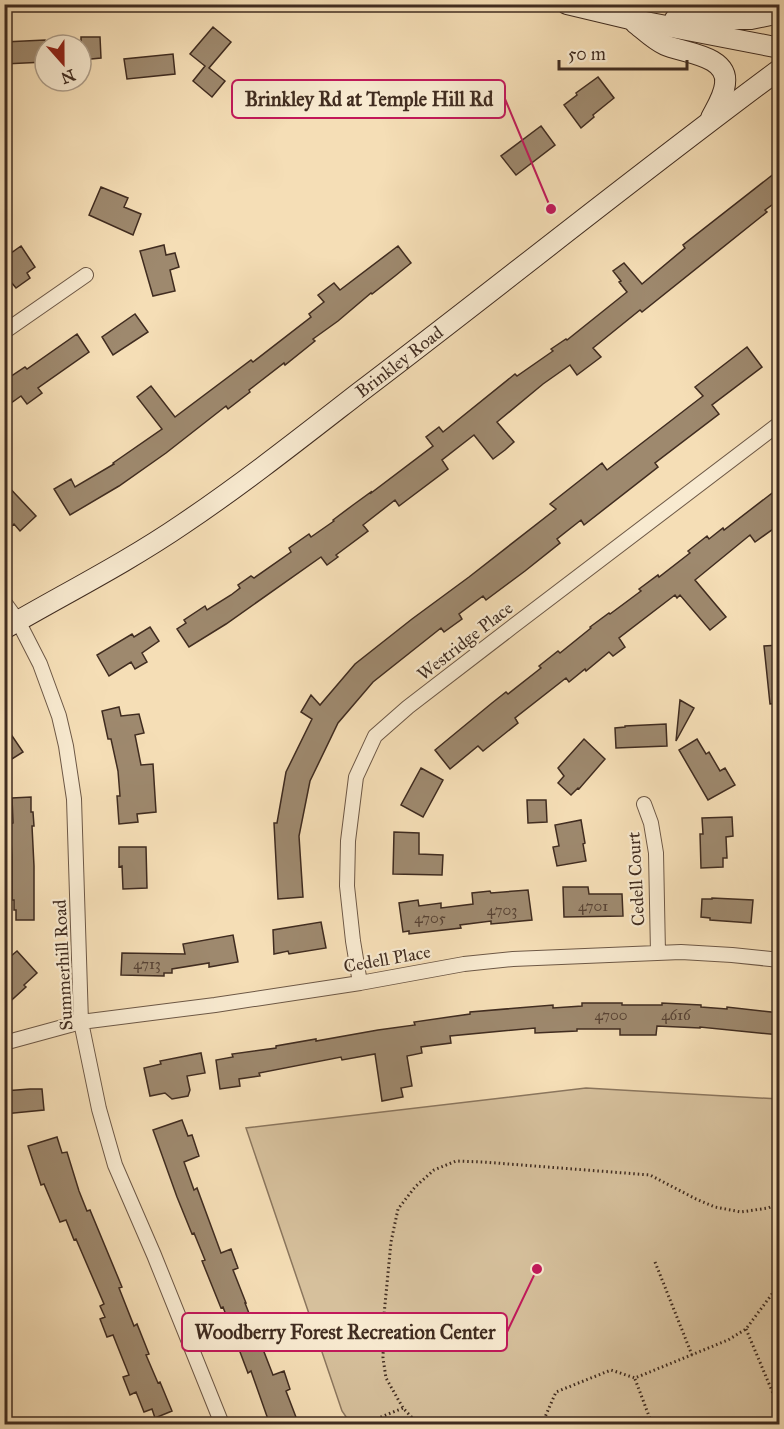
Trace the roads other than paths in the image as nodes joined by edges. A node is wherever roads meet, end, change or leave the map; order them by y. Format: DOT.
graph roads {
  1 [pos="567,4"];
  2 [pos="780,13"];
  3 [pos="630,19"];
  4 [pos="780,48"];
  5 [pos="780,69"];
  6 [pos="709,121"];
  7 [pos="86,275"];
  8 [pos="4,332"];
  9 [pos="780,423"];
  10 [pos="4,602"];
  11 [pos="11,625"];
  12 [pos="644,804"];
  13 [pos="658,953"];
  14 [pos="780,960"];
  15 [pos="360,983"];
  16 [pos="81,1022"];
  17 [pos="4,1043"];
  18 [pos="222,1425"];
  1 -- 3 [label="main road"];
  2 -- 3 [label="main road"];
  3 -- 4 [label="main road"];
  3 -- 6 [label="main road"];
  5 -- 6 [label="main road, Brinkley Road"];
  6 -- 11 [label="main road, Brinkley Road"];
  7 -- 8 [label="street"];
  9 -- 15 [label="street, Westridge Place"];
  10 -- 11 [label="street, Summerhill Road"];
  11 -- 16 [label="street, Summerhill Road"];
  12 -- 13 [label="street, Cedell Court"];
  13 -- 14 [label="street, Cedell Place"];
  13 -- 15 [label="street, Cedell Place"];
  15 -- 16 [label="street, Cedell Place"];
  16 -- 17 [label="street, Cedell Place"];
  16 -- 18 [label="street, Summerhill Road"];
}
